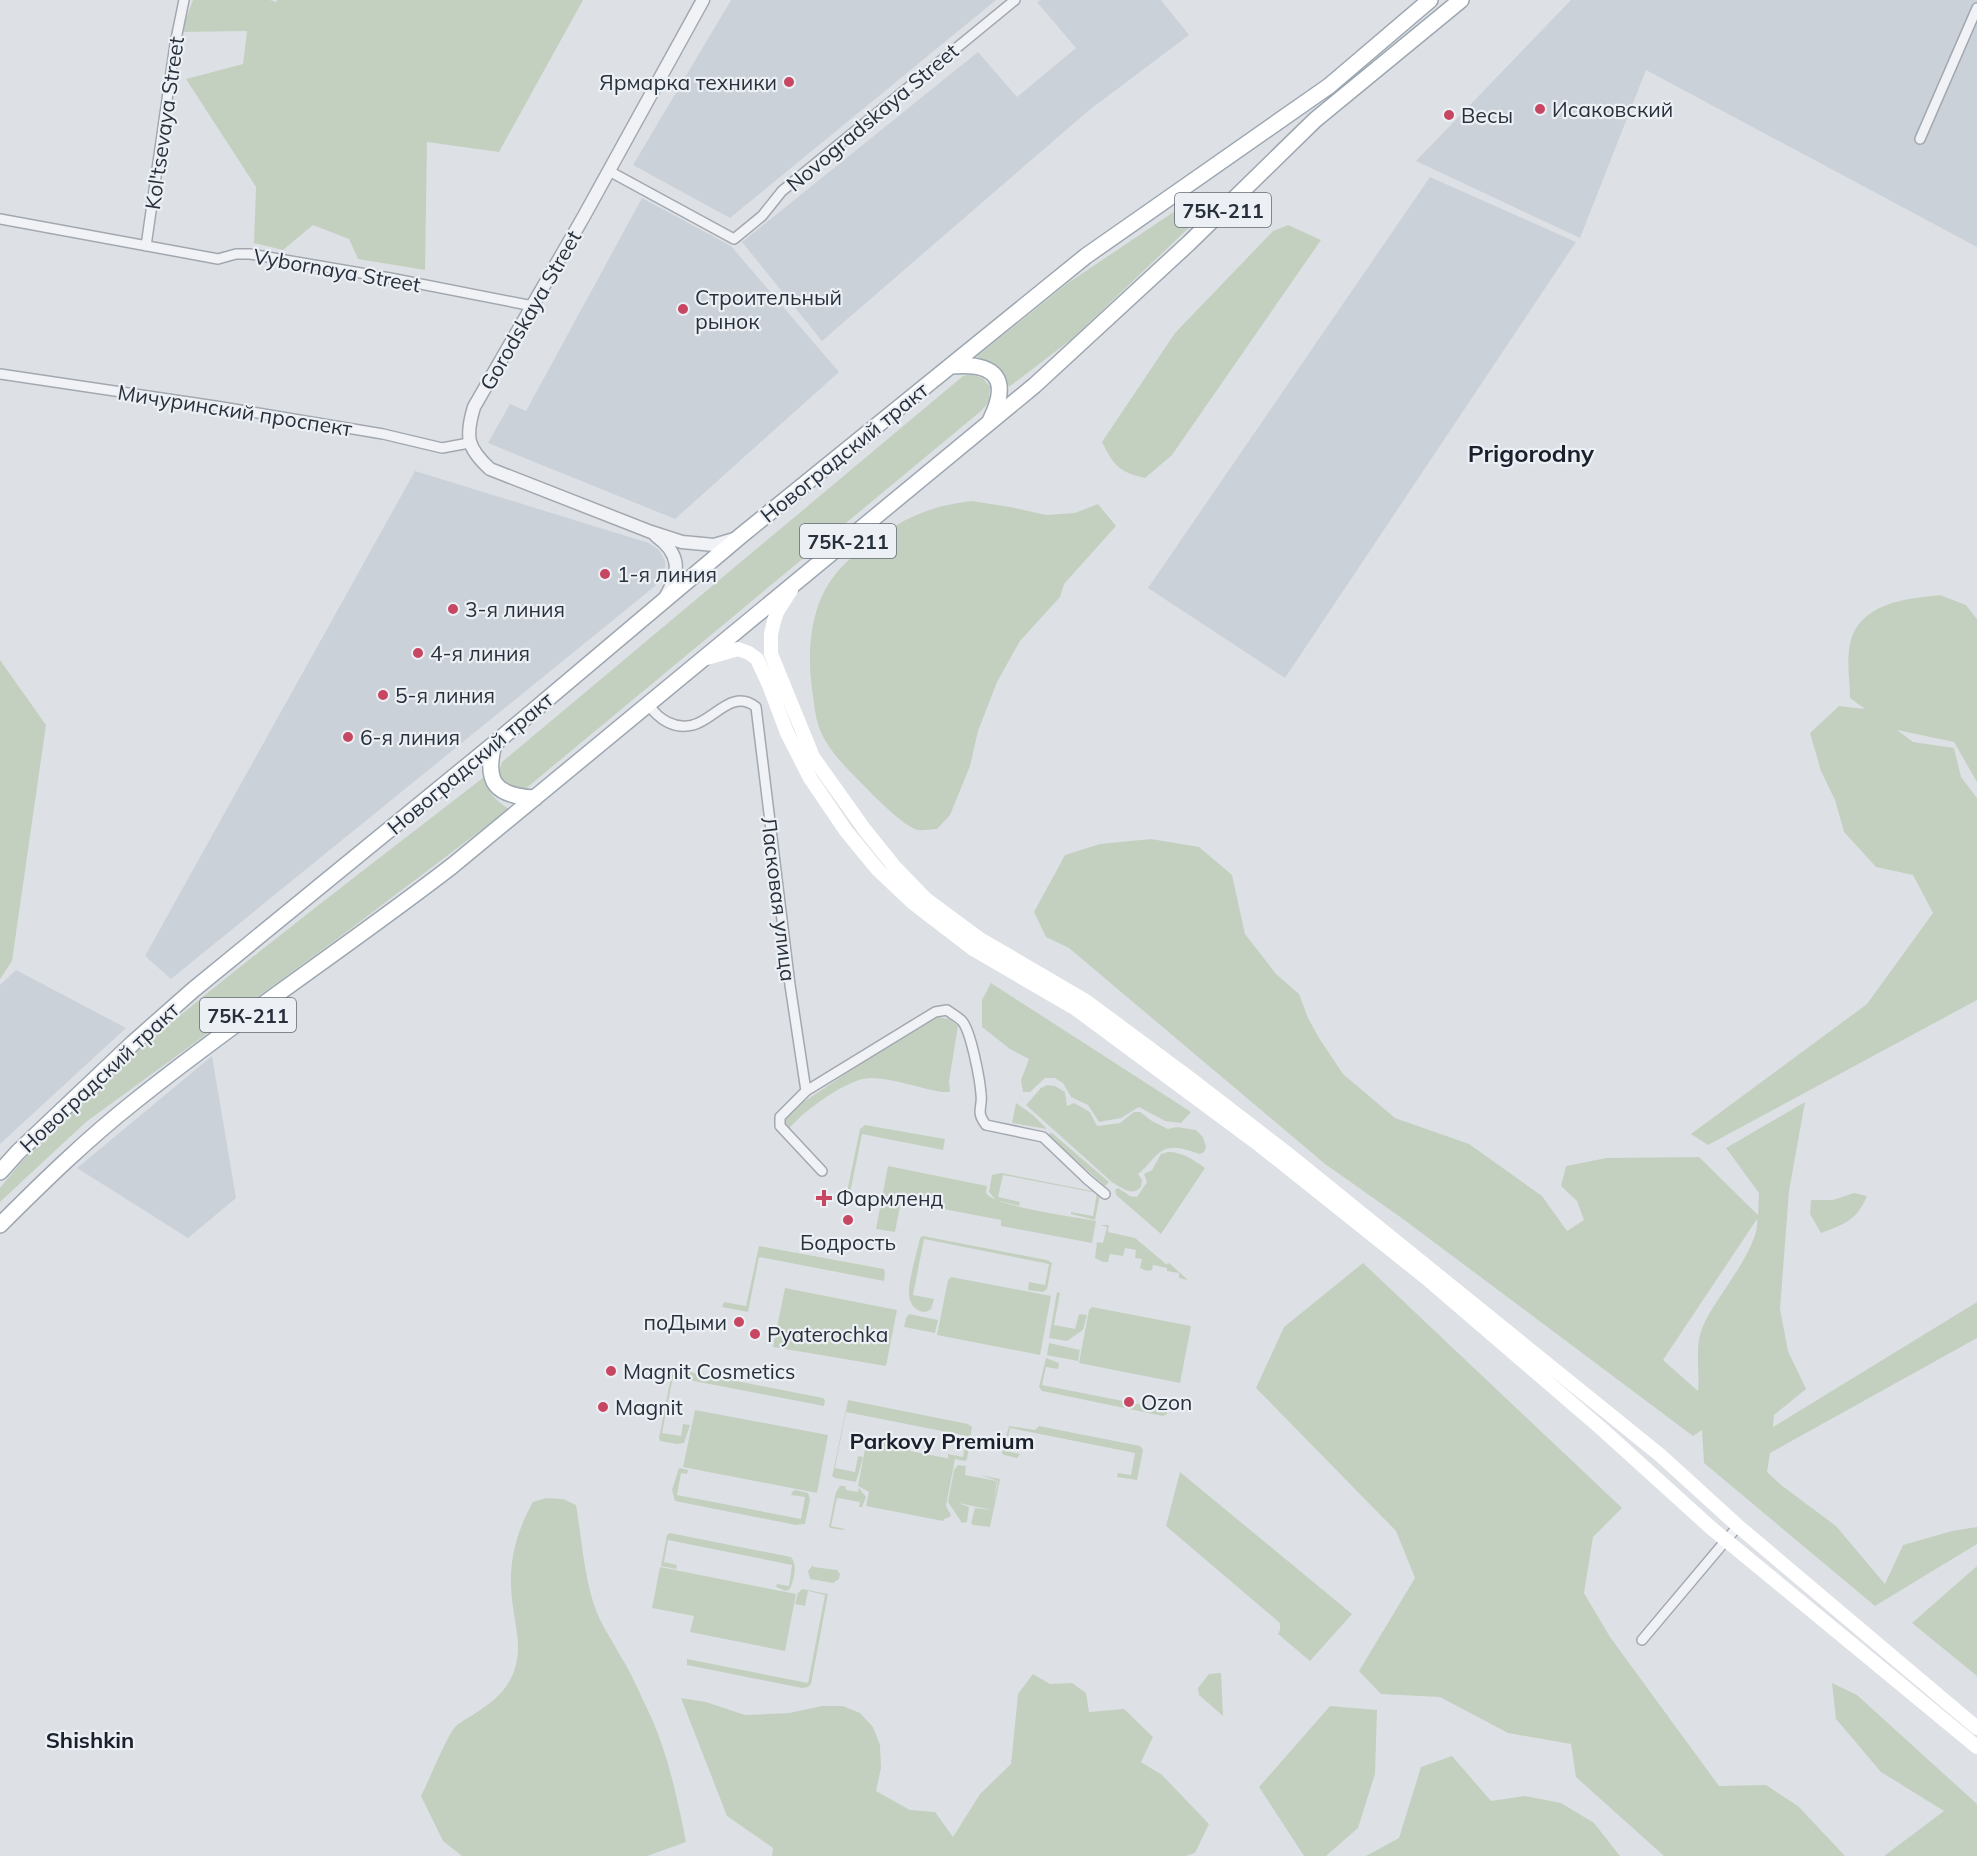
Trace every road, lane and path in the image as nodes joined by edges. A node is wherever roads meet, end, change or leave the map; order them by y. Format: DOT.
graph roads {
  1 [pos="184,0"];
  2 [pos="703,0"];
  3 [pos="1015,0"];
  4 [pos="1430,0"];
  5 [pos="1461,0"];
  6 [pos="1977,8"];
  7 [pos="1920,139"];
  8 [pos="609,171"];
  9 [pos="0,219"];
  10 [pos="146,246"];
  11 [pos="533,306"];
  12 [pos="951,366"];
  13 [pos="0,374"];
  14 [pos="989,424"];
  15 [pos="469,443"];
  16 [pos="651,532"];
  17 [pos="743,534"];
  18 [pos="794,585"];
  19 [pos="663,600"];
  20 [pos="707,658"];
  21 [pos="649,705"];
  22 [pos="494,744"];
  23 [pos="535,798"];
  24 [pos="806,1091"];
  25 [pos="822,1171"];
  26 [pos="0,1172"];
  27 [pos="1105,1194"];
  28 [pos="0,1225"];
  29 [pos="1738,1526"];
  30 [pos="1726,1540"];
  31 [pos="1641,1641"];
  32 [pos="1977,1728"];
  33 [pos="1977,1747"];
  1 -- 10 [label="street, Kol'tsevaya Street"];
  2 -- 8 [label="street, Gorodskaya Street"];
  3 -- 8 [label="street, Novogradskaya Street"];
  4 -- 12 [label="main road, Новоградский тракт"];
  5 -- 14 [label="main road, 75К-211"];
  6 -- 7 [label="street"];
  8 -- 11 [label="street, Gorodskaya Street"];
  9 -- 10 [label="street, Vybornaya Street"];
  10 -- 11 [label="street, Vybornaya Street"];
  11 -- 15 [label="street, Gorodskaya Street"];
  12 -- 14 [label="main road"];
  12 -- 17 [label="main road, Новоградский тракт"];
  13 -- 15 [label="street, Мичуринский проспект"];
  14 -- 18 [label="main road, 75К-211"];
  15 -- 16 [label="street"];
  16 -- 17 [label="street"];
  16 -- 19 [label="street"];
  17 -- 19 [label="main road, Новоградский тракт"];
  18 -- 20 [label="main road, 75К-211"];
  18 -- 29 [label="main road"];
  19 -- 22 [label="main road, Новоградский тракт"];
  20 -- 21 [label="main road, 75К-211"];
  20 -- 30 [label="main road"];
  21 -- 23 [label="main road, 75К-211"];
  21 -- 24 [label="street, Ласковая улица"];
  22 -- 23 [label="main road"];
  22 -- 26 [label="main road, Новоградский тракт"];
  23 -- 28 [label="main road, 75К-211"];
  24 -- 25 [label="street"];
  24 -- 27 [label="street"];
  29 -- 30 [label="street"];
  29 -- 32 [label="main road"];
  30 -- 31 [label="street"];
  30 -- 33 [label="main road"];
}
